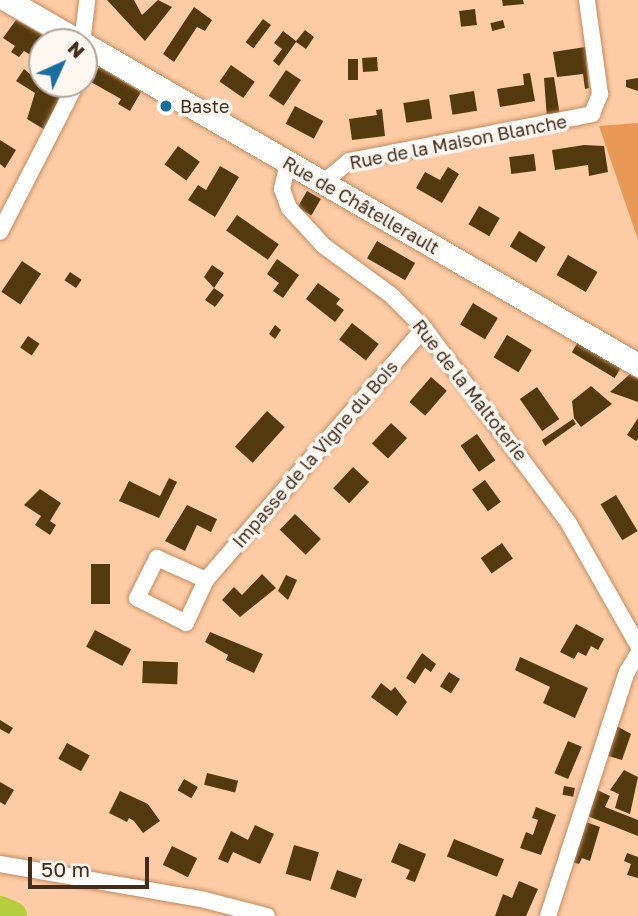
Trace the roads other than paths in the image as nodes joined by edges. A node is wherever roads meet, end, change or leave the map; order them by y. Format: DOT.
graph roads {
  1 [pos="7,0"];
  2 [pos="87,0"];
  3 [pos="587,0"];
  4 [pos="50,28"];
  5 [pos="85,28"];
  6 [pos="98,57"];
  7 [pos="69,98"];
  8 [pos="288,163"];
  9 [pos="323,183"];
  10 [pos="0,232"];
  11 [pos="424,328"];
  12 [pos="638,365"];
  13 [pos="206,580"];
  14 [pos="638,645"];
  15 [pos="638,654"];
  16 [pos="0,864"];
  17 [pos="267,916"];
  18 [pos="548,916"];
  1 -- 4 [label="main road, Rue de Châtellerault"];
  2 -- 5 [label="street"];
  3 -- 9 [label="street, Rue de la Maison Blanche"];
  6 -- 8 [label="main road, Rue de Châtellerault"];
  7 -- 10 [label="street"];
  8 -- 9 [label="main road, Rue de Châtellerault"];
  8 -- 11 [label="street, Rue de la Maltoterie"];
  9 -- 12 [label="main road, Rue de Châtellerault"];
  11 -- 13 [label="street, Impasse de la Vigne du Bois"];
  11 -- 14 [label="street, Rue de la Maltoterie"];
  13 -- 13 [label="street, Impasse de la Vigne du Bois"];
  15 -- 18 [label="street"];
  16 -- 17 [label="street"];
}
